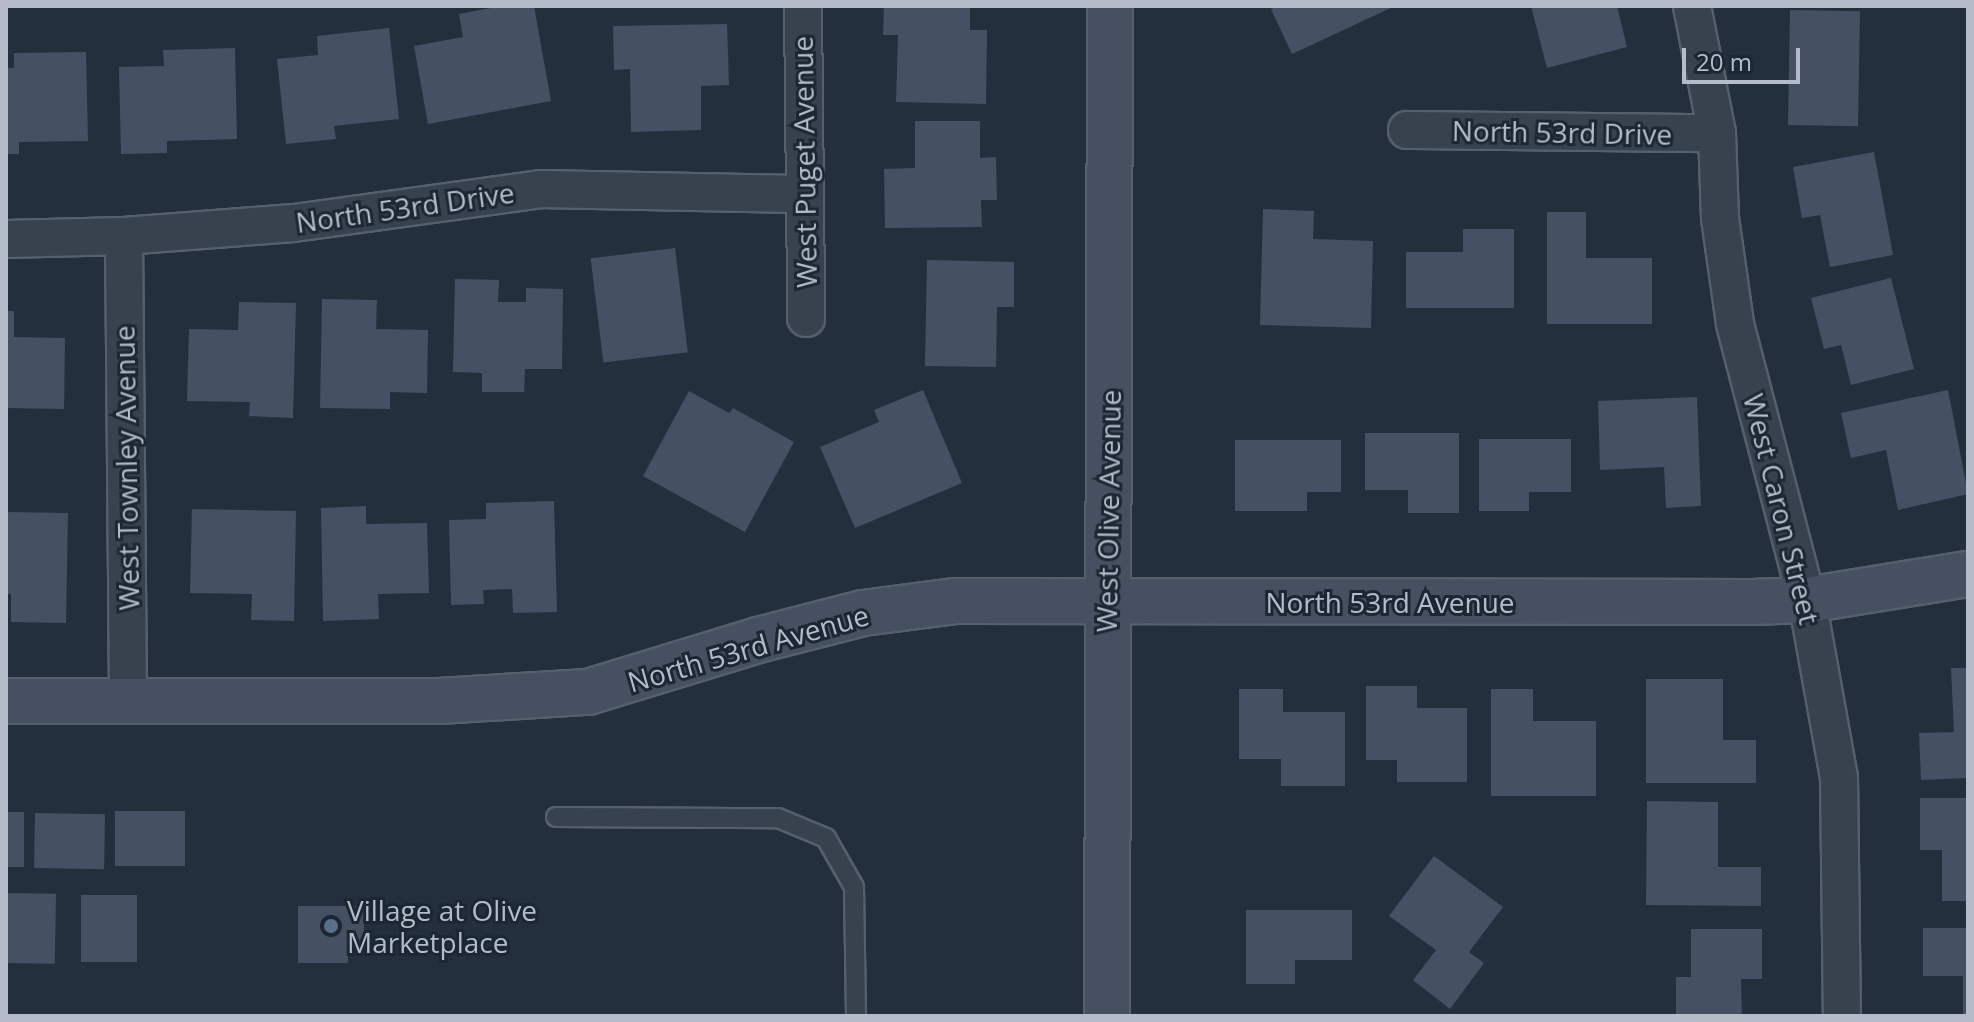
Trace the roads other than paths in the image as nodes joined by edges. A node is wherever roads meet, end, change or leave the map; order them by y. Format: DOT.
graph roads {
  1 [pos="803,6"];
  2 [pos="1110,6"];
  3 [pos="1692,6"];
  4 [pos="1407,130"];
  5 [pos="1717,133"];
  6 [pos="803,194"];
  7 [pos="124,236"];
  8 [pos="6,239"];
  9 [pos="806,318"];
  10 [pos="1968,574"];
  11 [pos="1807,600"];
  12 [pos="1106,601"];
  13 [pos="128,700"];
  14 [pos="6,701"];
  15 [pos="556,817"];
  16 [pos="856,1016"];
  17 [pos="1107,1016"];
  18 [pos="1842,1016"];
  1 -- 6 [label="street, West Puget Avenue"];
  2 -- 12 [label="street, West Olive Avenue"];
  3 -- 5 [label="street, West Caron Street"];
  4 -- 5 [label="street, North 53rd Drive"];
  5 -- 11 [label="street, West Caron Street"];
  6 -- 7 [label="street, North 53rd Drive"];
  6 -- 9 [label="street, West Puget Avenue"];
  7 -- 8 [label="street, North 53rd Drive"];
  7 -- 13 [label="street, West Townley Avenue"];
  10 -- 11 [label="street, North 53rd Avenue"];
  11 -- 12 [label="street, North 53rd Avenue"];
  11 -- 18 [label="street, West Caron Street"];
  12 -- 13 [label="street, North 53rd Avenue"];
  12 -- 17 [label="street, West Olive Avenue"];
  13 -- 14 [label="street, North 53rd Avenue"];
  15 -- 16 [label="lane"];
}
